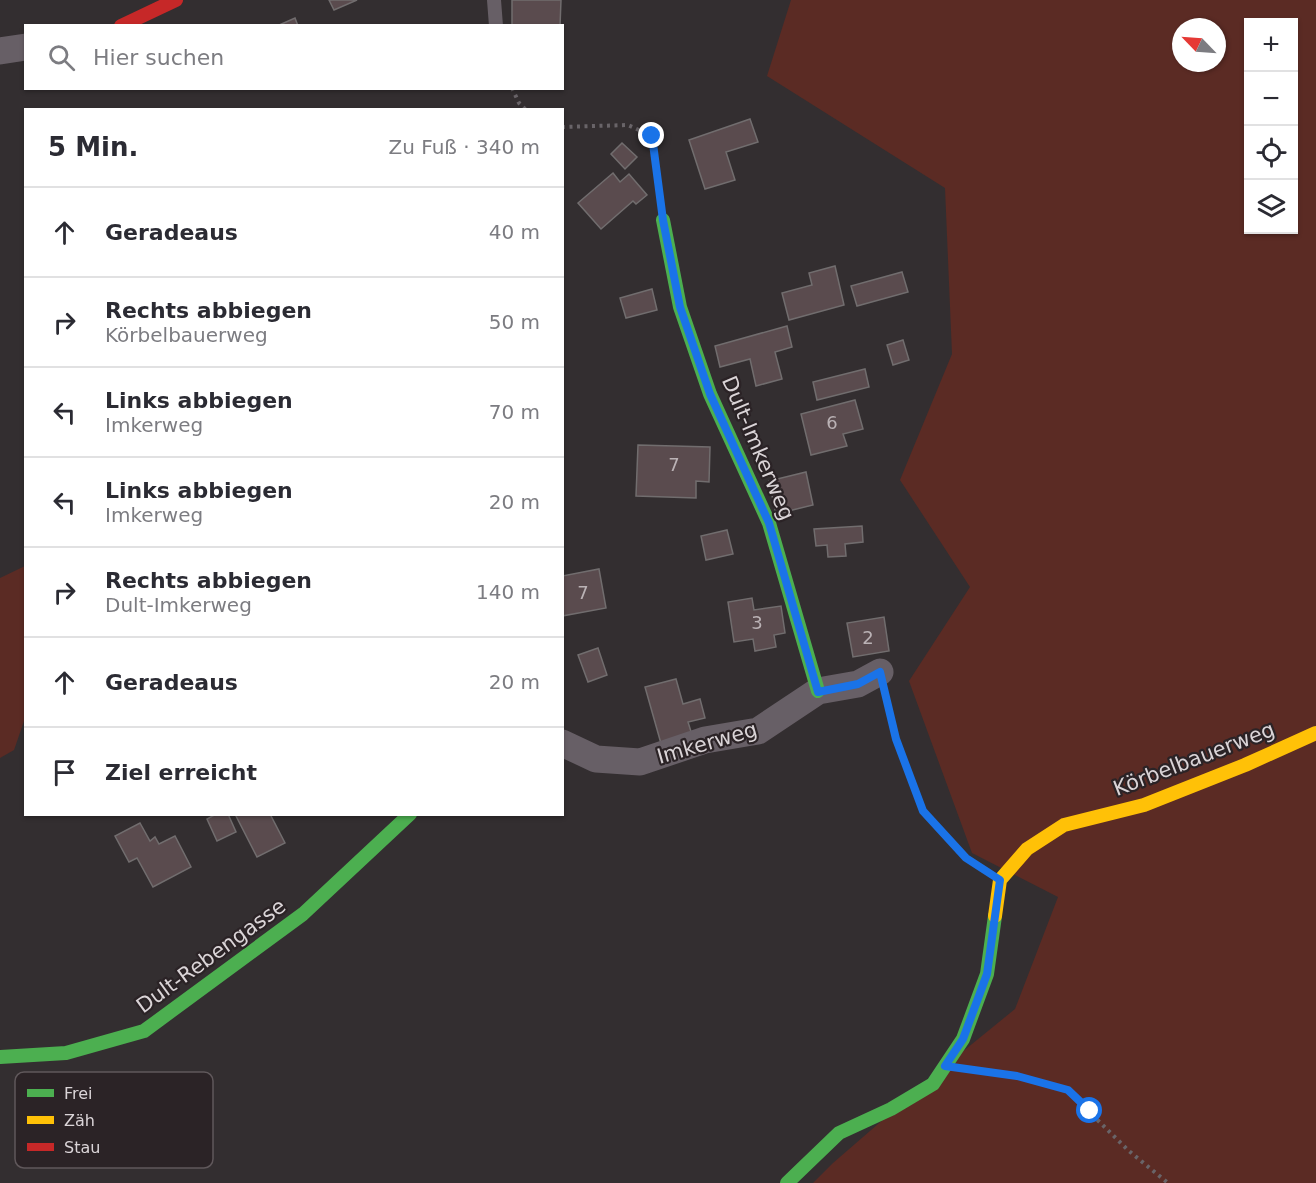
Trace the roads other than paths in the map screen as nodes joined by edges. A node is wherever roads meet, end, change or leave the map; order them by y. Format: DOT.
graph roads {
  1 [pos="176,0"];
  2 [pos="494,0"];
  3 [pos="125,24"];
  4 [pos="496,24"];
  5 [pos="24,47"];
  6 [pos="0,51"];
  7 [pos="663,220"];
  8 [pos="880,672"];
  9 [pos="818,692"];
  10 [pos="1316,733"];
  11 [pos="564,744"];
  12 [pos="408,816"];
  13 [pos="0,1057"];
  14 [pos="787,1183"];
  1 -- 3 [label="street"];
  2 -- 4 [label="lane"];
  5 -- 6 [label="street"];
  7 -- 9 [label="street, Dult-Imkerweg"];
  8 -- 9 [label="street, Imkerweg"];
  9 -- 11 [label="street, Imkerweg"];
  10 -- 14 [label="street, Körbelbauerweg"];
  12 -- 13 [label="street, Dult-Rebengasse"];
}
